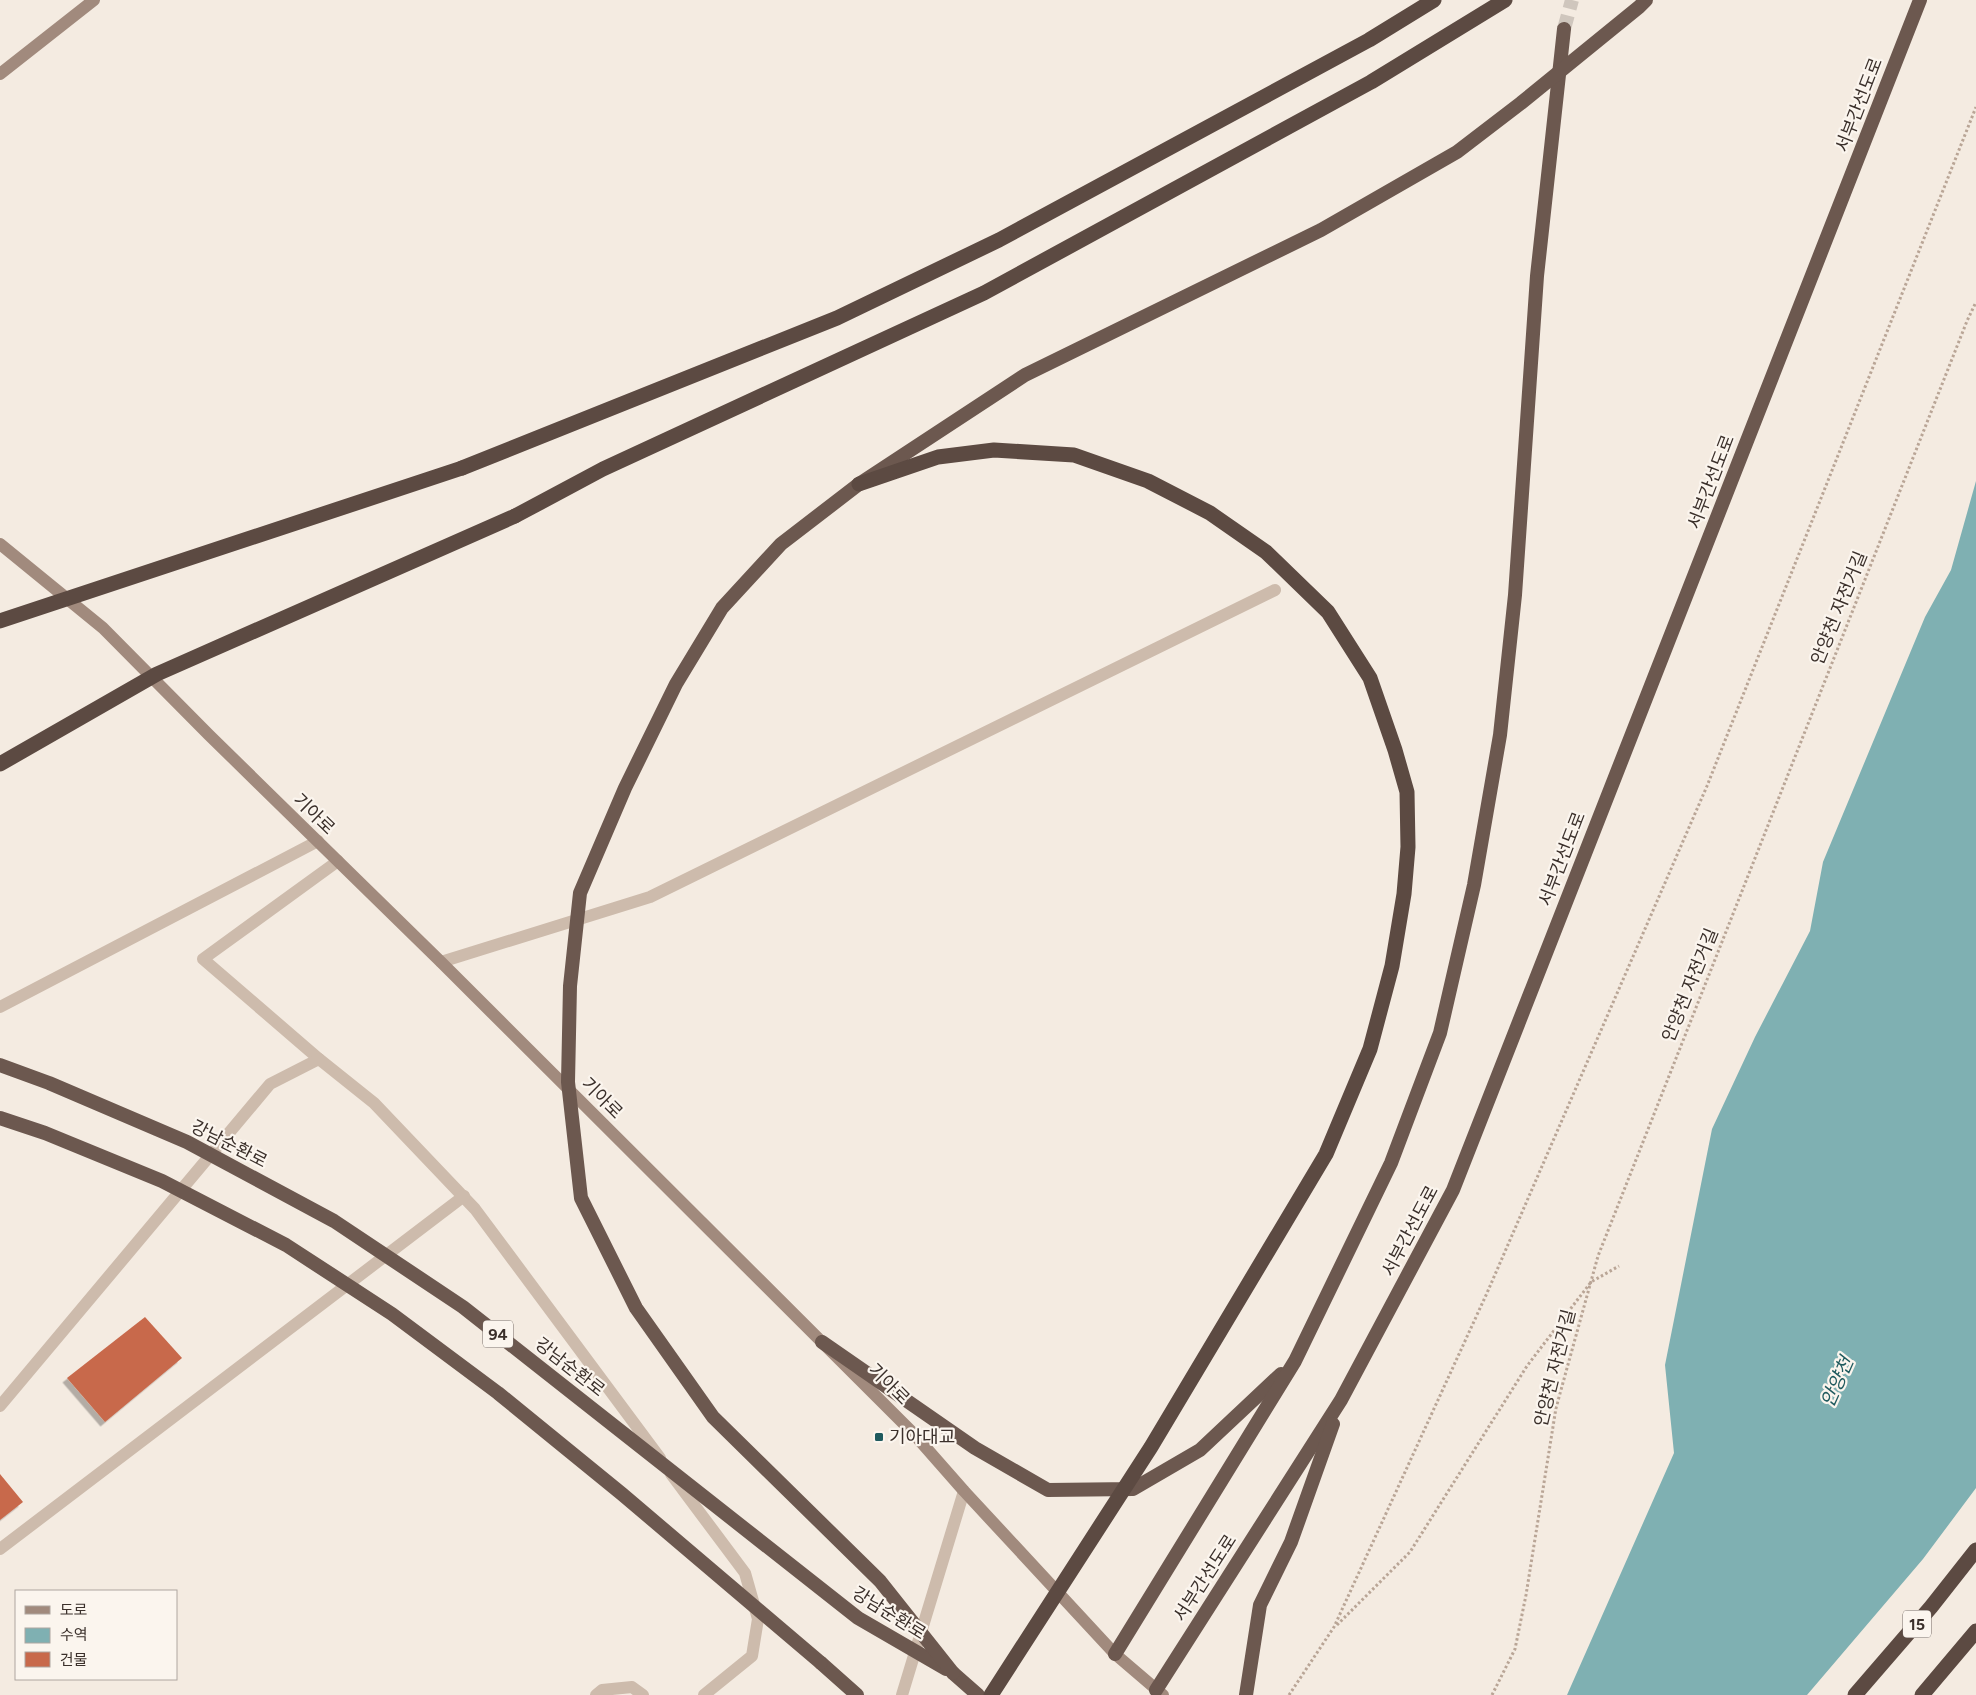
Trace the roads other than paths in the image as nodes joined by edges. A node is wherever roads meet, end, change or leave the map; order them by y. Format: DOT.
graph roads {
  1 [pos="94,0"];
  2 [pos="1434,0"];
  3 [pos="1505,0"];
  4 [pos="1646,0"];
  5 [pos="1920,0"];
  6 [pos="1564,29"];
  7 [pos="0,74"];
  8 [pos="859,484"];
  9 [pos="0,544"];
  10 [pos="1276,590"];
  11 [pos="0,621"];
  12 [pos="0,764"];
  13 [pos="318,841"];
  14 [pos="338,861"];
  15 [pos="441,962"];
  16 [pos="0,1007"];
  17 [pos="319,1059"];
  18 [pos="0,1066"];
  19 [pos="0,1118"];
  20 [pos="464,1196"];
  21 [pos="822,1342"];
  22 [pos="1295,1361"];
  23 [pos="1341,1400"];
  24 [pos="0,1406"];
  25 [pos="964,1491"];
  26 [pos="0,1549"];
  27 [pos="1976,1550"];
  28 [pos="1976,1630"];
  29 [pos="1115,1654"];
  30 [pos="953,1673"];
  31 [pos="1159,1692"];
  32 [pos="596,1695"];
  33 [pos="643,1695"];
  34 [pos="704,1695"];
  35 [pos="857,1695"];
  36 [pos="902,1695"];
  37 [pos="978,1695"];
  38 [pos="991,1695"];
  39 [pos="1246,1695"];
  40 [pos="1855,1695"];
  41 [pos="1922,1695"];
  1 -- 7 [label="main road"];
  2 -- 11 [label="highway, bridge"];
  3 -- 12 [label="highway, bridge"];
  4 -- 8 [label="highway, bridge"];
  5 -- 23 [label="highway, 서부간선도로"];
  6 -- 22 [label="highway, 서부간선도로"];
  8 -- 30 [label="highway, bridge"];
  8 -- 38 [label="highway, bridge"];
  9 -- 13 [label="main road, 기아로"];
  10 -- 15 [label="street"];
  13 -- 14 [label="main road, 기아로"];
  13 -- 16 [label="street"];
  14 -- 15 [label="main road, 기아로"];
  14 -- 17 [label="street"];
  15 -- 21 [label="main road, 기아로"];
  17 -- 20 [label="street"];
  17 -- 24 [label="street"];
  18 -- 30 [label="highway, 강남순환로 / 94, bridge"];
  19 -- 35 [label="highway, bridge"];
  20 -- 26 [label="street"];
  20 -- 34 [label="street"];
  21 -- 22 [label="highway"];
  21 -- 25 [label="main road, 기아로"];
  22 -- 29 [label="highway, 서부간선도로"];
  23 -- 31 [label="highway, 서부간선도로"];
  23 -- 39 [label="highway"];
  25 -- 29 [label="main road, 기아로"];
  25 -- 36 [label="street"];
  27 -- 40 [label="highway, 15"];
  28 -- 41 [label="highway"];
  29 -- 31 [label="main road, 기아로"];
  30 -- 37 [label="highway, 강남순환로 / 94"];
  32 -- 33 [label="street"];
}
